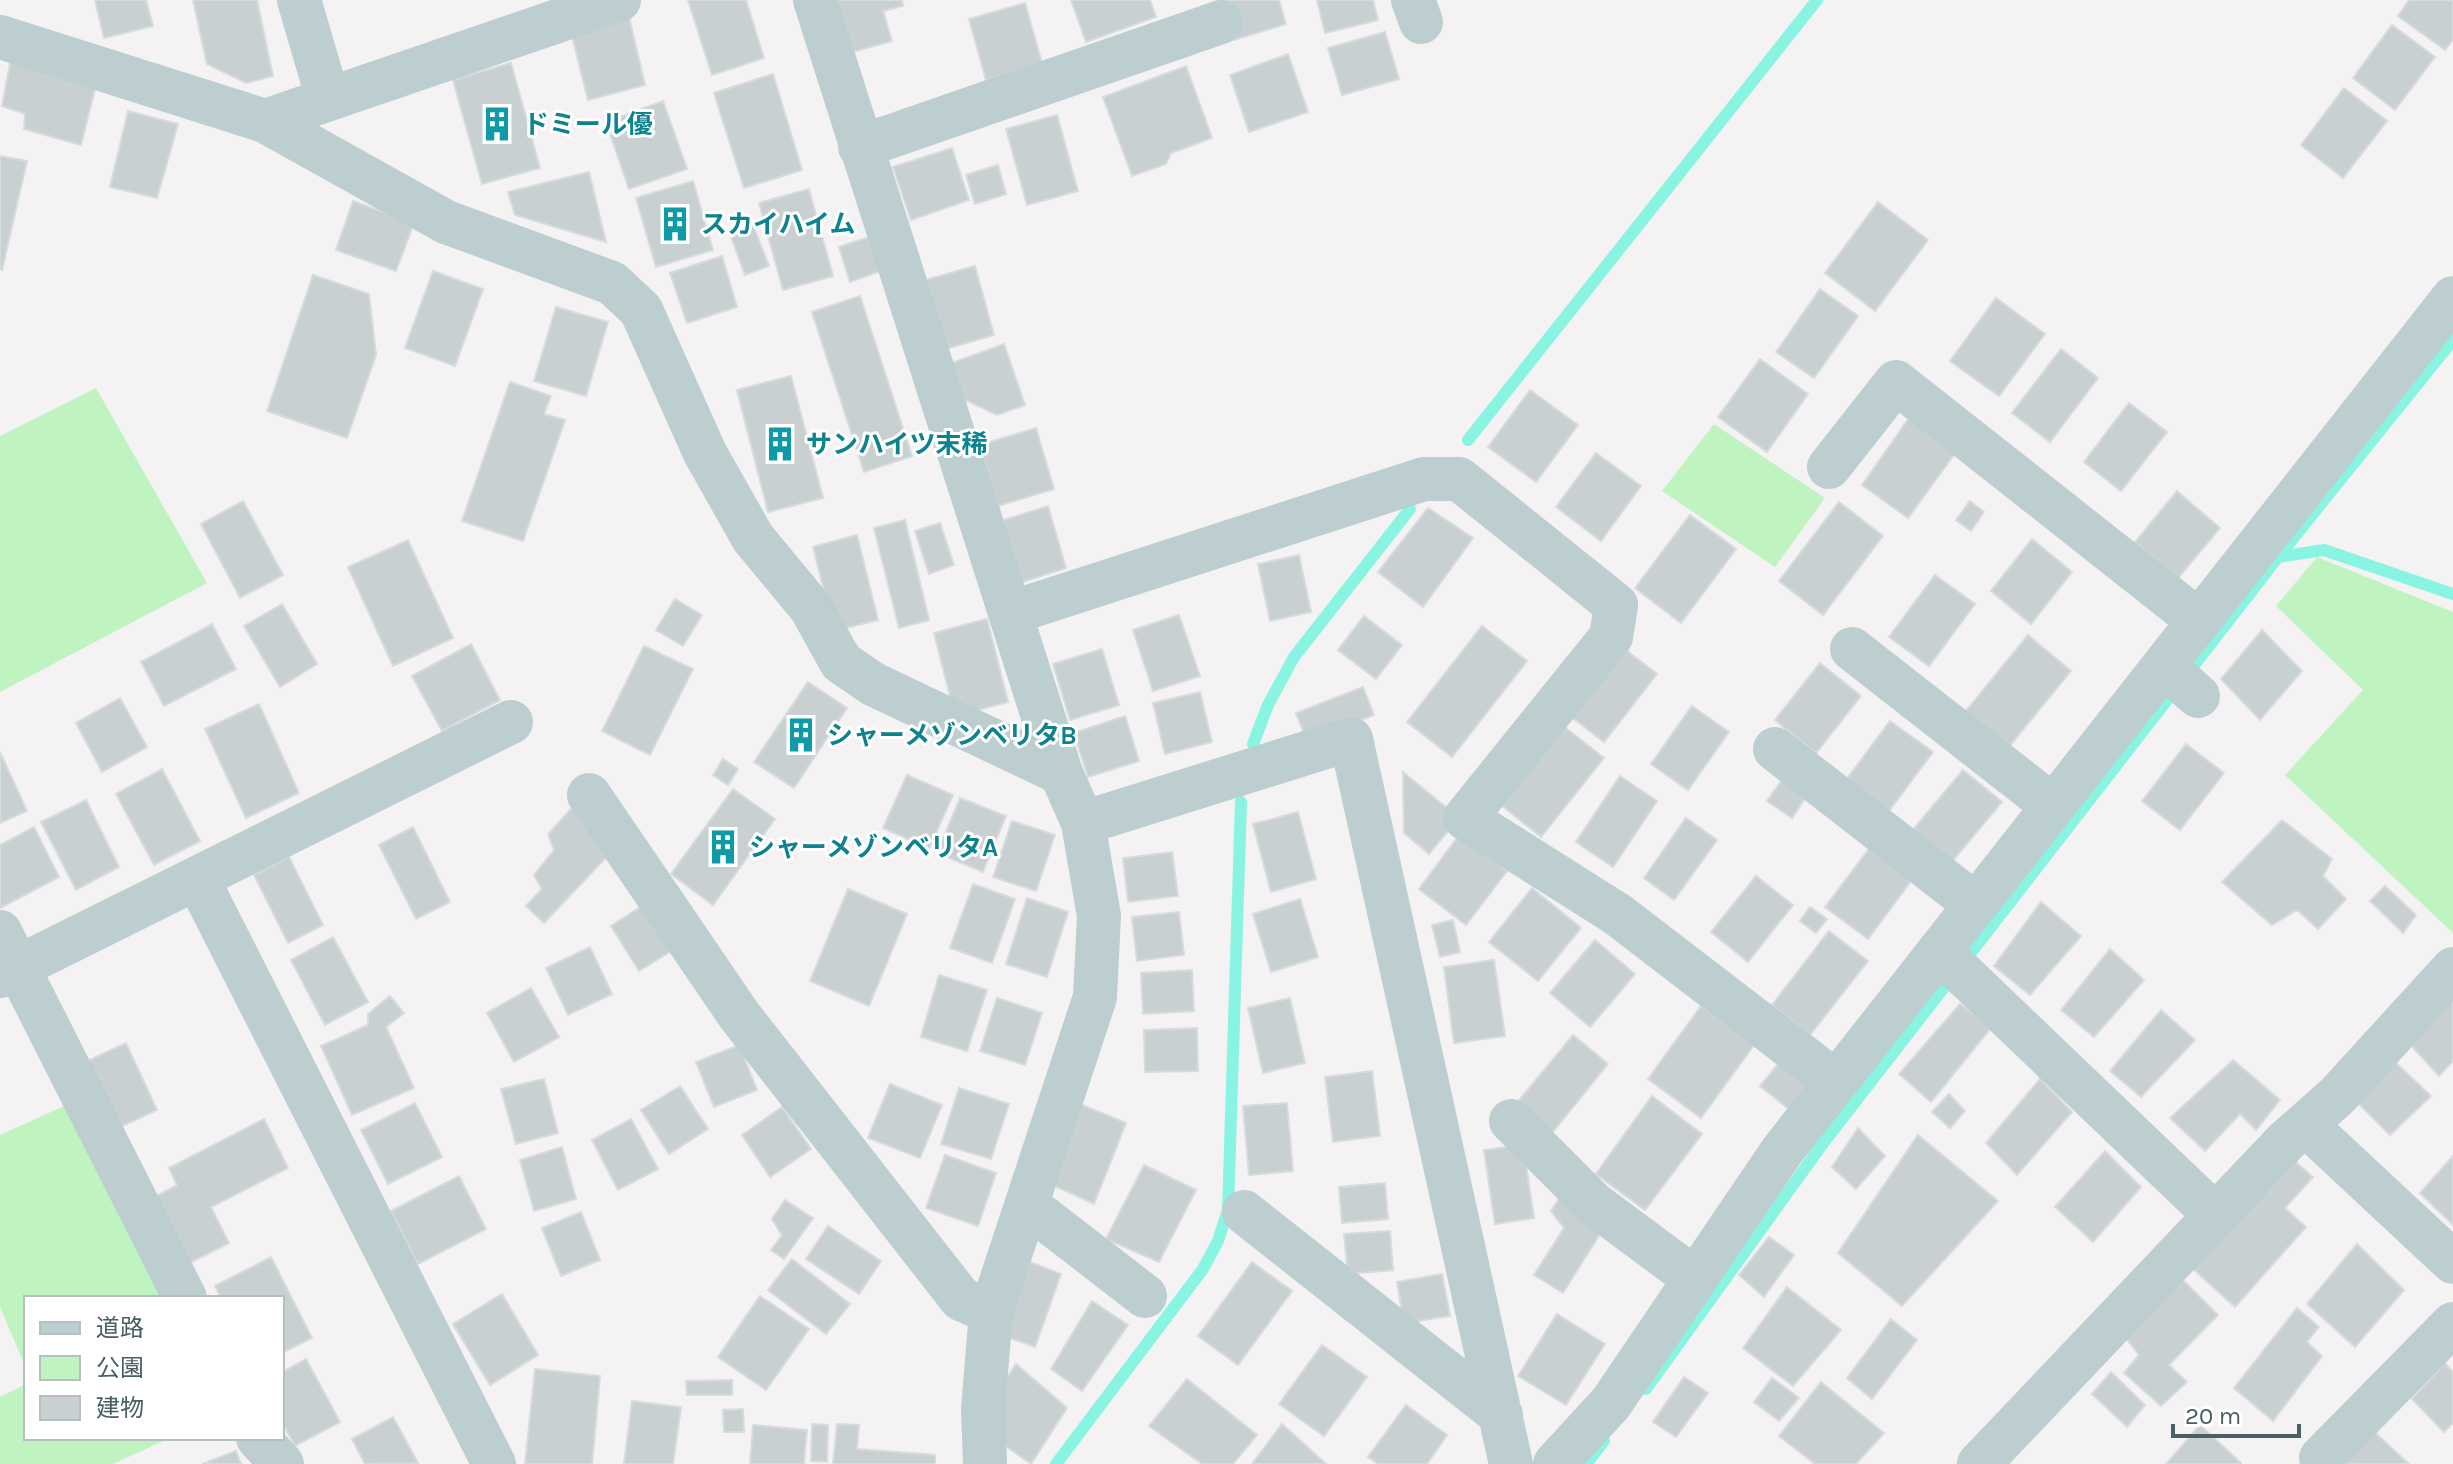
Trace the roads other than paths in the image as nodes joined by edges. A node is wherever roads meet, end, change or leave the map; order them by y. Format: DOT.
graph roads {
  1 [pos="299,0"];
  2 [pos="619,0"];
  3 [pos="815,0"];
  4 [pos="1221,22"];
  5 [pos="0,37"];
  6 [pos="328,99"];
  7 [pos="265,121"];
  8 [pos="860,147"];
  9 [pos="2453,298"];
  10 [pos="1829,467"];
  11 [pos="1010,613"];
  12 [pos="2199,621"];
  13 [pos="1852,649"];
  14 [pos="2164,666"];
  15 [pos="2198,696"];
  16 [pos="511,722"];
  17 [pos="1775,749"];
  18 [pos="1061,773"];
  19 [pos="589,795"];
  20 [pos="2053,806"];
  21 [pos="1083,823"];
  22 [pos="197,878"];
  23 [pos="1976,905"];
  24 [pos="6,958"];
  25 [pos="1954,965"];
  26 [pos="2453,969"];
  27 [pos="1836,1082"];
  28 [pos="1511,1121"];
  29 [pos="2306,1125"];
  30 [pos="1027,1205"];
  31 [pos="1244,1212"];
  32 [pos="2215,1215"];
  33 [pos="2453,1262"];
  34 [pos="1695,1279"];
  35 [pos="184,1296"];
  36 [pos="1145,1296"];
  37 [pos="991,1312"];
  38 [pos="2453,1324"];
  39 [pos="1501,1415"];
  40 [pos="260,1440"];
  41 [pos="2321,1458"];
  42 [pos="282,1464"];
  43 [pos="494,1464"];
  44 [pos="985,1464"];
  45 [pos="1511,1464"];
  46 [pos="1555,1464"];
  47 [pos="1979,1464"];
  1 -- 6 [label="street"];
  2 -- 6 [label="street"];
  3 -- 8 [label="street"];
  4 -- 8 [label="street"];
  5 -- 7 [label="street"];
  6 -- 7 [label="street"];
  7 -- 18 [label="street"];
  8 -- 11 [label="street"];
  9 -- 12 [label="street"];
  10 -- 12 [label="street"];
  11 -- 18 [label="street"];
  11 -- 27 [label="street"];
  12 -- 14 [label="street"];
  13 -- 20 [label="street"];
  14 -- 15 [label="street"];
  14 -- 20 [label="street"];
  16 -- 22 [label="street"];
  17 -- 23 [label="street"];
  18 -- 21 [label="street"];
  19 -- 37 [label="street"];
  20 -- 23 [label="street"];
  21 -- 30 [label="street"];
  21 -- 39 [label="street"];
  22 -- 24 [label="street"];
  22 -- 43 [label="street"];
  23 -- 25 [label="street"];
  24 -- 35 [label="street"];
  25 -- 27 [label="street"];
  25 -- 32 [label="street"];
  26 -- 29 [label="street"];
  27 -- 34 [label="street"];
  28 -- 34 [label="street"];
  29 -- 32 [label="street"];
  29 -- 33 [label="street"];
  30 -- 36 [label="street"];
  30 -- 37 [label="street"];
  31 -- 39 [label="street"];
  32 -- 47 [label="street"];
  34 -- 46 [label="street"];
  37 -- 44 [label="street"];
  38 -- 41 [label="street"];
  39 -- 45 [label="street"];
  40 -- 42 [label="street"];
}
